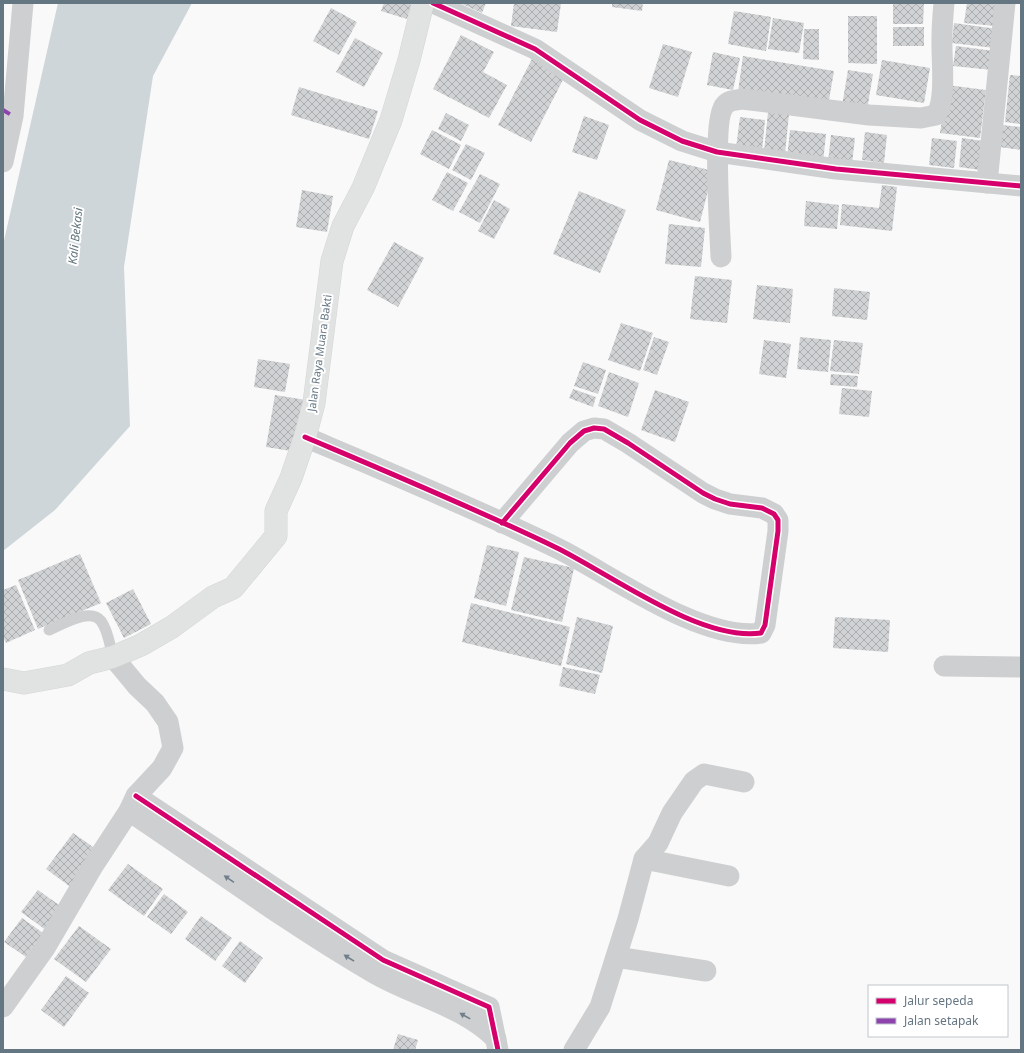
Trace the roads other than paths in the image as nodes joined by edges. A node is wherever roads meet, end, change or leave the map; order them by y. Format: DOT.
graph roads {
  1 [pos="23,3"];
  2 [pos="423,3"];
  3 [pos="433,3"];
  4 [pos="944,3"];
  5 [pos="1005,3"];
  6 [pos="8,113"];
  7 [pos="717,152"];
  8 [pos="3,162"];
  9 [pos="987,183"];
  10 [pos="1021,186"];
  11 [pos="721,257"];
  12 [pos="305,437"];
  13 [pos="502,523"];
  14 [pos="49,630"];
  15 [pos="113,657"];
  16 [pos="944,666"];
  17 [pos="1021,667"];
  18 [pos="3,679"];
  19 [pos="744,782"];
  20 [pos="133,803"];
  21 [pos="644,859"];
  22 [pos="729,876"];
  23 [pos="616,957"];
  24 [pos="706,971"];
  25 [pos="3,1007"];
  26 [pos="497,1045"];
  27 [pos="574,1050"];
  1 -- 6 [label="street"];
  2 -- 12 [label="main road, Jalan Raya Muara Bakti"];
  3 -- 7 [label="street"];
  4 -- 7 [label="street"];
  5 -- 9 [label="street"];
  6 -- 8 [label="street"];
  7 -- 9 [label="street"];
  7 -- 11 [label="street"];
  9 -- 10 [label="street"];
  12 -- 13 [label="street"];
  12 -- 15 [label="main road, Jalan Raya Muara Bakti"];
  13 -- 13 [label="street"];
  14 -- 15 [label="lane"];
  15 -- 18 [label="main road, Jalan Raya Muara Bakti"];
  15 -- 20 [label="street"];
  16 -- 17 [label="street"];
  19 -- 21 [label="street"];
  20 -- 25 [label="street"];
  20 -- 26 [label="street"];
  21 -- 22 [label="street"];
  21 -- 23 [label="street"];
  23 -- 24 [label="street"];
  23 -- 27 [label="street"];
}
